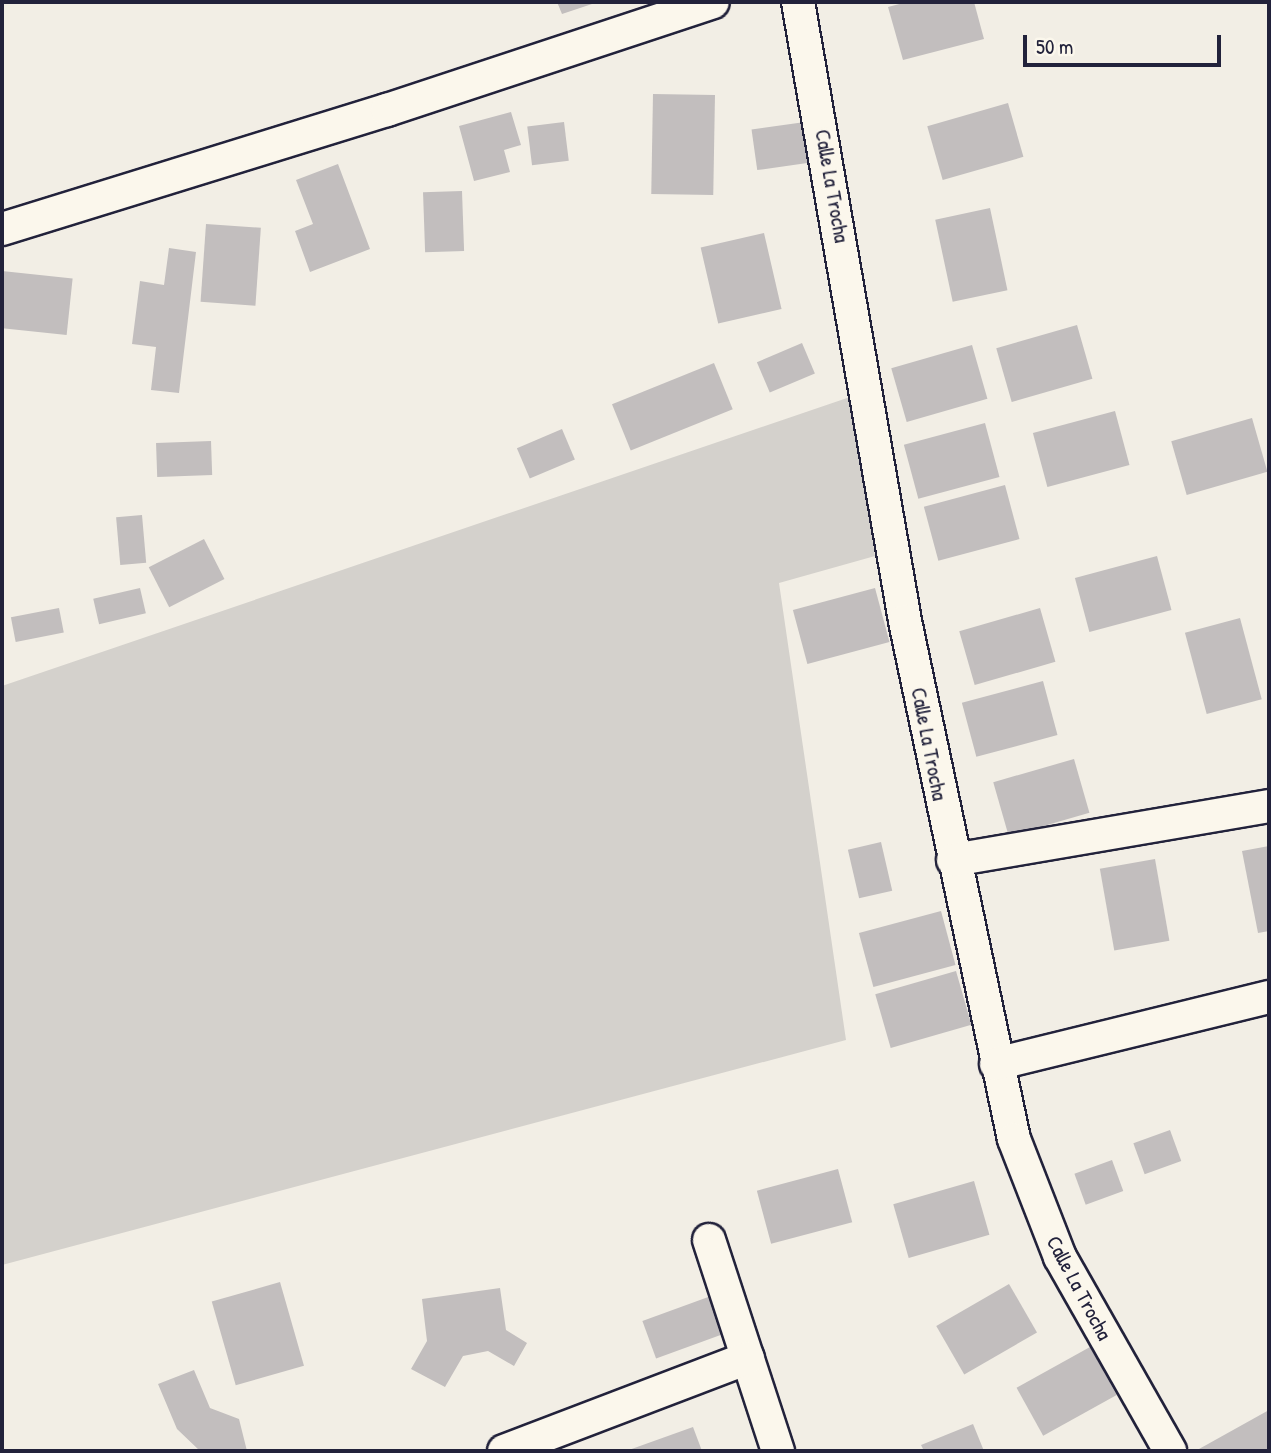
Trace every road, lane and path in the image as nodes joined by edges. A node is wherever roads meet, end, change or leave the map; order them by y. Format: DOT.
graph roads {
  1 [pos="713,2"];
  2 [pos="798,2"];
  3 [pos="2,229"];
  4 [pos="1269,806"];
  5 [pos="953,860"];
  6 [pos="1269,997"];
  7 [pos="996,1064"];
  8 [pos="709,1240"];
  9 [pos="747,1358"];
  10 [pos="504,1451"];
  11 [pos="778,1451"];
  12 [pos="1170,1451"];
  1 -- 3 [label="street"];
  2 -- 5 [label="street, Calle La Trocha"];
  4 -- 5 [label="street"];
  5 -- 7 [label="street, Calle La Trocha"];
  6 -- 7 [label="street"];
  7 -- 12 [label="street, Calle La Trocha"];
  8 -- 9 [label="street"];
  9 -- 10 [label="street"];
  9 -- 11 [label="street"];
}
